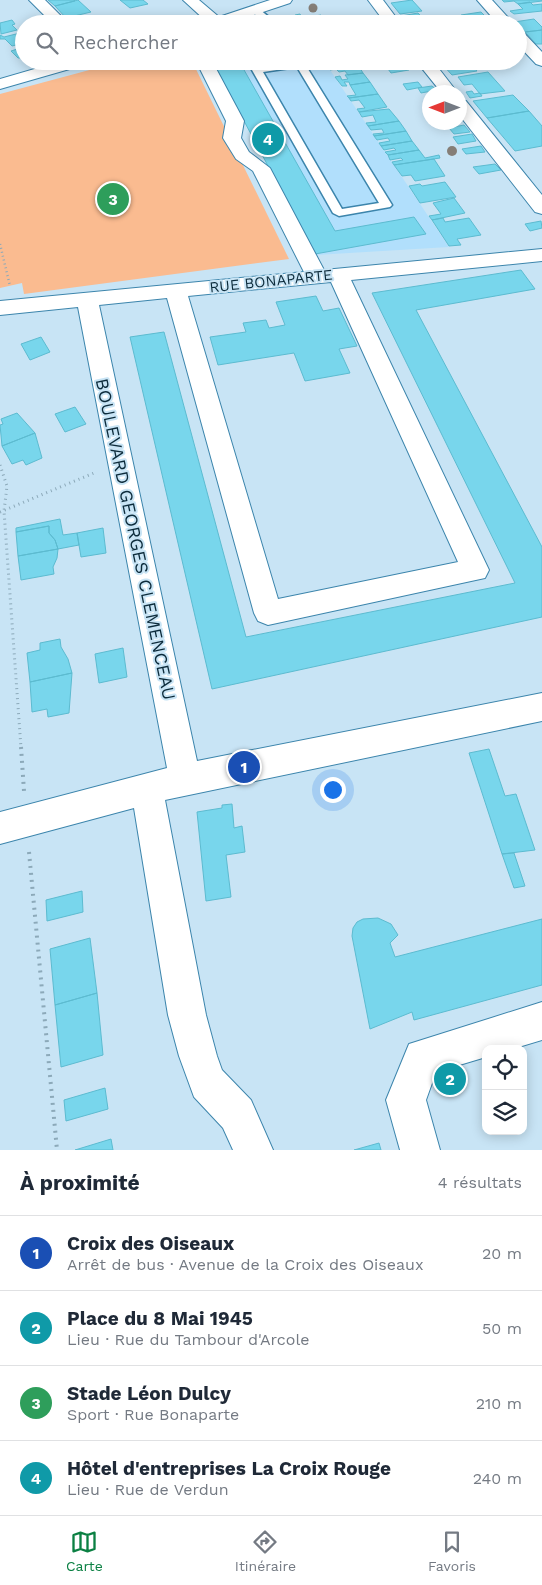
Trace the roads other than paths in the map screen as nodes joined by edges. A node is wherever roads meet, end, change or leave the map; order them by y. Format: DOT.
graph roads {
  1 [pos="36,0"];
  2 [pos="190,0"];
  3 [pos="285,0"];
  4 [pos="374,0"];
  5 [pos="484,0"];
  6 [pos="255,10"];
  7 [pos="52,15"];
  8 [pos="205,15"];
  9 [pos="239,15"];
  10 [pos="261,15"];
  11 [pos="386,15"];
  12 [pos="498,15"];
  13 [pos="527,45"];
  14 [pos="542,60"];
  15 [pos="49,70"];
  16 [pos="209,70"];
  17 [pos="257,70"];
  18 [pos="302,70"];
  19 [pos="431,70"];
  20 [pos="0,84"];
  21 [pos="443,85"];
  22 [pos="467,114"];
  23 [pos="542,208"];
  24 [pos="542,255"];
  25 [pos="327,275"];
  26 [pos="176,291"];
  27 [pos="87,300"];
  28 [pos="6,307"];
  29 [pos="542,707"];
  30 [pos="185,779"];
  31 [pos="147,788"];
  32 [pos="13,825"];
  33 [pos="542,1020"];
  34 [pos="254,1150"];
  35 [pos="420,1150"];
  1 -- 7 [label="street"];
  2 -- 8 [label="street"];
  3 -- 6 [label="street"];
  4 -- 11 [label="street"];
  5 -- 12 [label="street"];
  6 -- 9 [label="street"];
  6 -- 10 [label="lane"];
  13 -- 14 [label="street"];
  15 -- 20 [label="street"];
  16 -- 25 [label="street"];
  17 -- 18 [label="lane"];
  19 -- 21 [label="street"];
  22 -- 23 [label="street"];
  24 -- 25 [label="street, RUE BONAPARTE"];
  25 -- 26 [label="street, RUE BONAPARTE"];
  25 -- 26 [label="street"];
  26 -- 27 [label="street, RUE BONAPARTE"];
  27 -- 28 [label="street, RUE BONAPARTE"];
  27 -- 30 [label="street, BOULEVARD GEORGES CLEMENCEAU"];
  29 -- 30 [label="street"];
  30 -- 31 [label="street"];
  31 -- 32 [label="street"];
  31 -- 34 [label="street"];
  33 -- 35 [label="street"];
}
